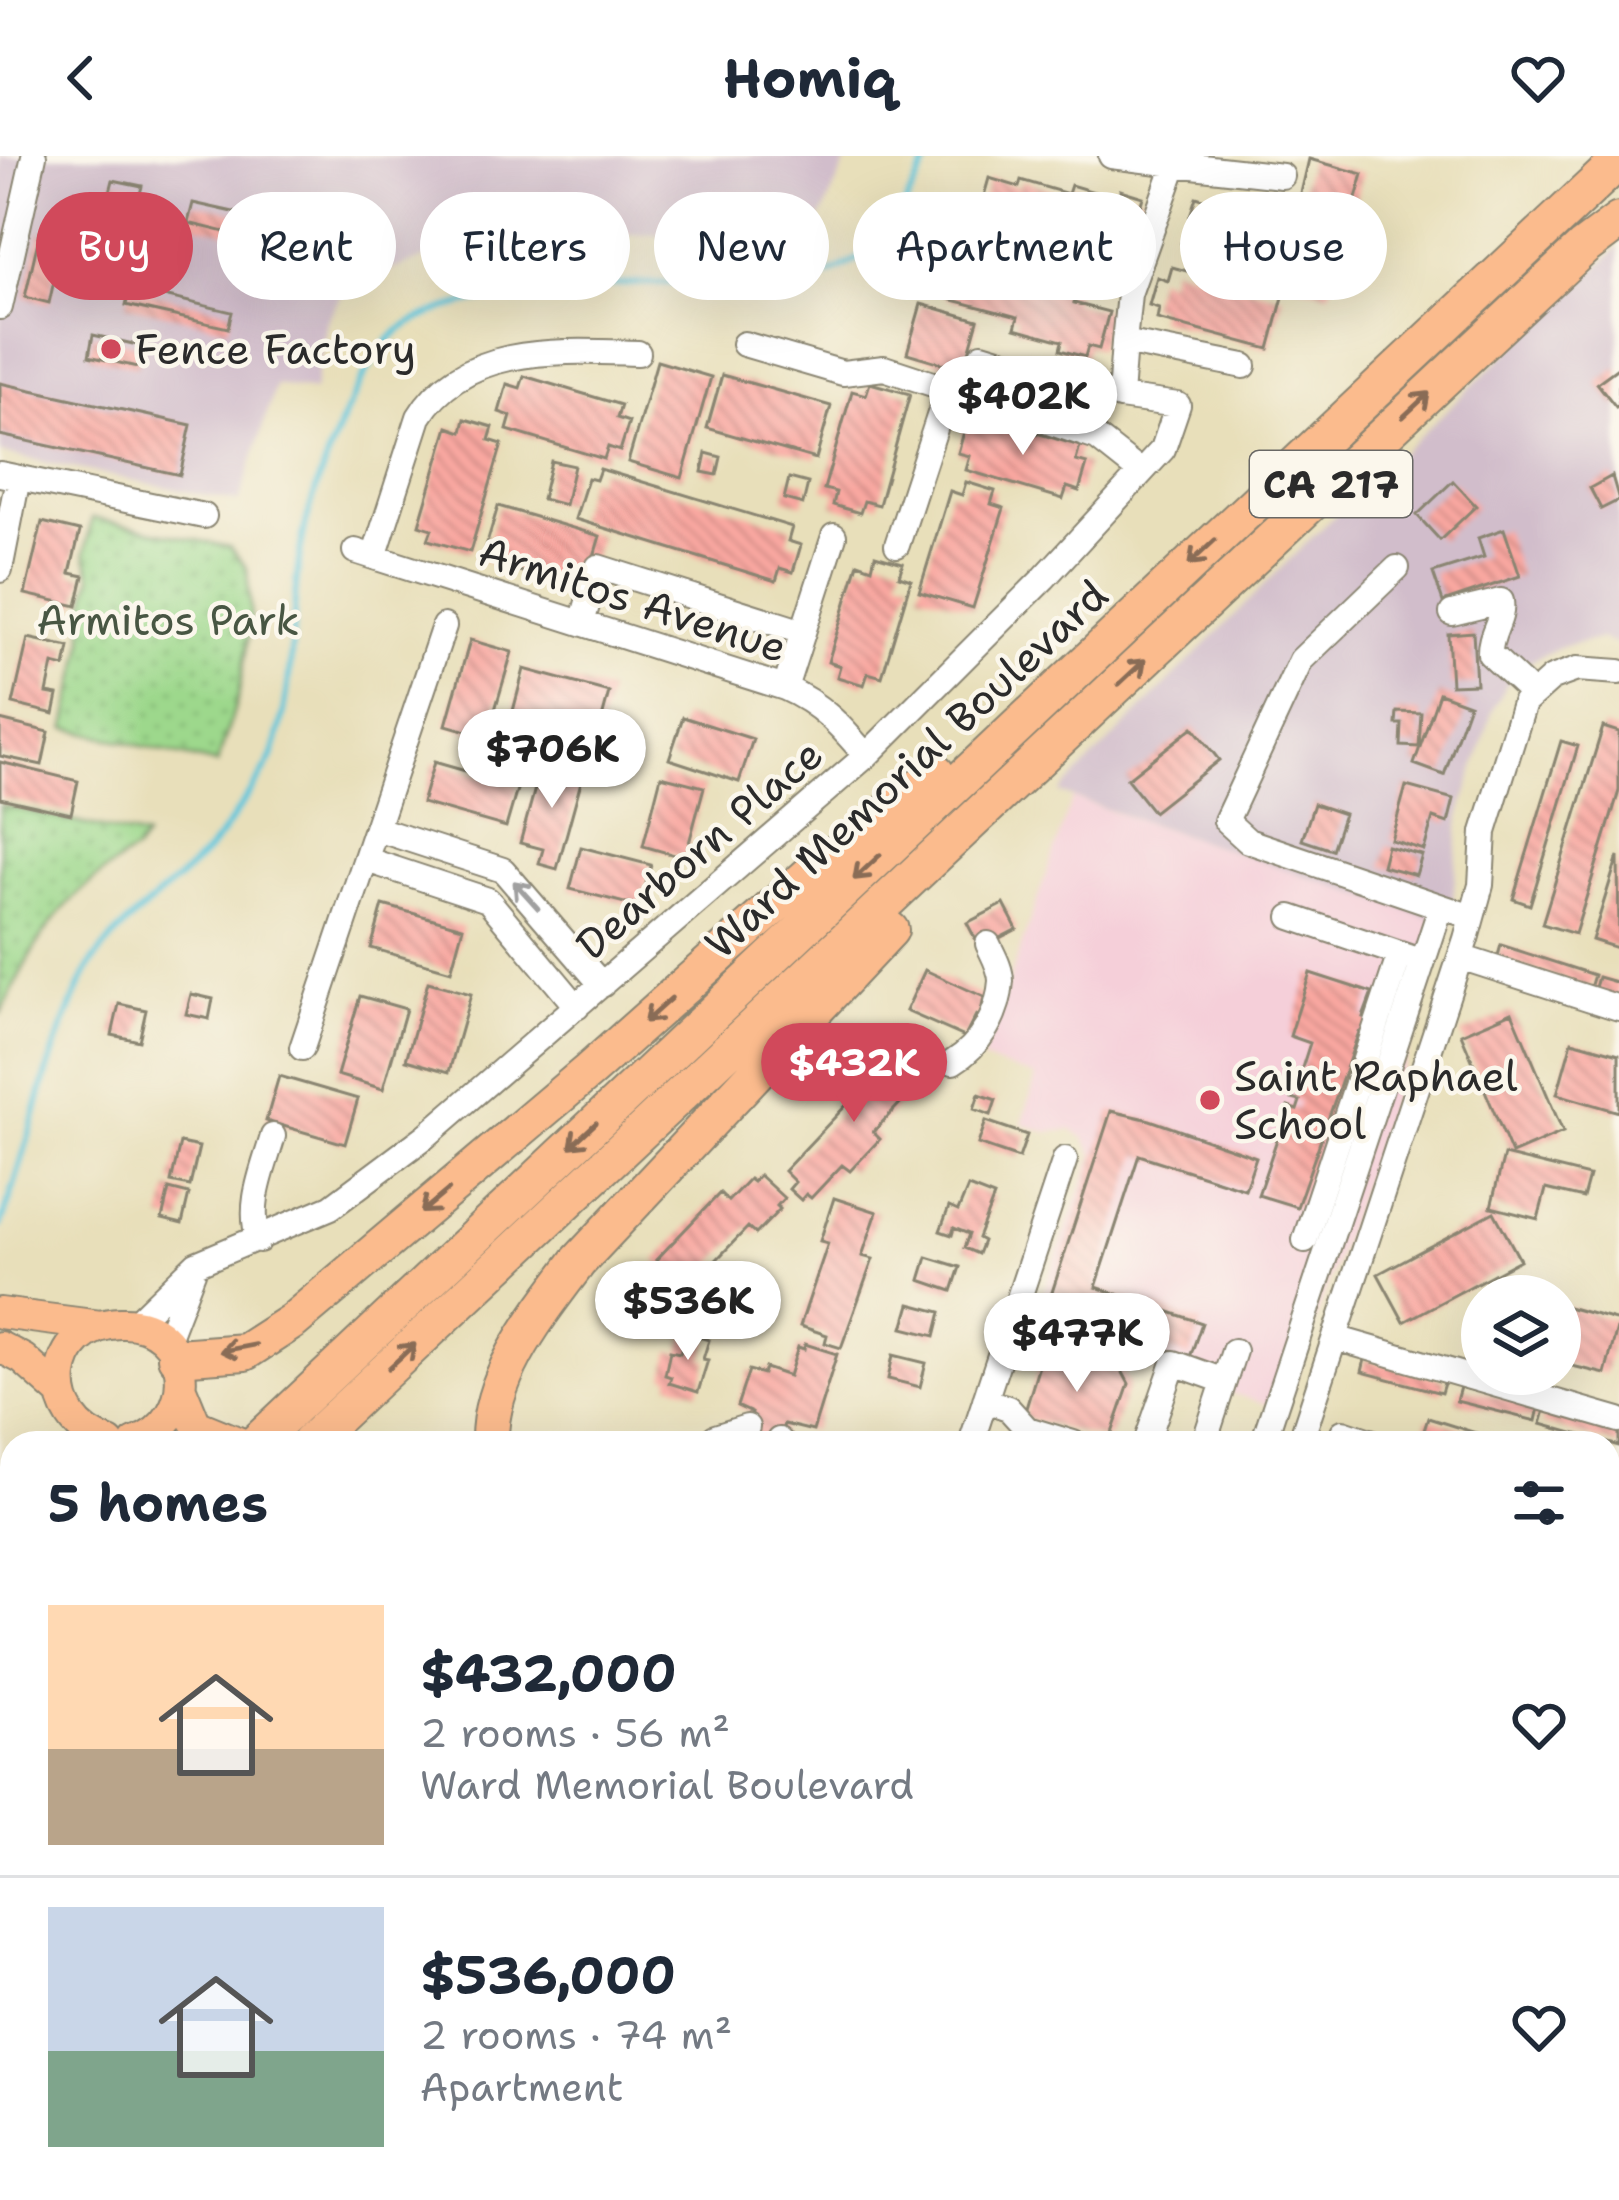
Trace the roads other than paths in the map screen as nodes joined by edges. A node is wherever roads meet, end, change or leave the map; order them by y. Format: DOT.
graph roads {
  1 [pos="34,156"];
  2 [pos="1111,156"];
  3 [pos="1619,161"];
  4 [pos="1174,164"];
  5 [pos="1282,176"];
  6 [pos="1619,221"];
  7 [pos="0,307"];
  8 [pos="1124,343"];
  9 [pos="745,344"];
  10 [pos="638,353"];
  11 [pos="982,355"];
  12 [pos="1244,366"];
  13 [pos="948,389"];
  14 [pos="1120,397"];
  15 [pos="1140,472"];
  16 [pos="9,476"];
  17 [pos="204,517"];
  18 [pos="834,536"];
  19 [pos="897,545"];
  20 [pos="1396,568"];
  21 [pos="0,570"];
  22 [pos="1452,613"];
  23 [pos="582,623"];
  24 [pos="444,626"];
  25 [pos="803,632"];
  26 [pos="1074,671"];
  27 [pos="1619,672"];
  28 [pos="785,688"];
  29 [pos="1528,698"];
  30 [pos="1046,752"];
  31 [pos="866,756"];
  32 [pos="377,829"];
  33 [pos="367,860"];
  34 [pos="1441,907"];
  35 [pos="1291,917"];
  36 [pos="1472,917"];
  37 [pos="988,944"];
  38 [pos="1460,957"];
  39 [pos="1412,958"];
  40 [pos="602,985"];
  41 [pos="577,1007"];
  42 [pos="1619,1008"];
  43 [pos="302,1048"];
  44 [pos="953,1063"];
  45 [pos="274,1136"];
  46 [pos="1065,1159"];
  47 [pos="259,1240"];
  48 [pos="1304,1240"];
  49 [pos="196,1264"];
  50 [pos="3,1314"];
  51 [pos="134,1324"];
  52 [pos="101,1326"];
  53 [pos="1335,1338"];
  54 [pos="0,1347"];
  55 [pos="1234,1351"];
  56 [pos="175,1363"];
  57 [pos="1224,1381"];
  58 [pos="60,1392"];
  59 [pos="985,1400"];
  60 [pos="1619,1420"];
  61 [pos="748,1427"];
  62 [pos="86,1431"];
  63 [pos="157,1431"];
  64 [pos="211,1431"];
  65 [pos="269,1431"];
  66 [pos="322,1431"];
  67 [pos="489,1431"];
  68 [pos="735,1431"];
  69 [pos="975,1431"];
  70 [pos="1034,1431"];
  71 [pos="1150,1431"];
  72 [pos="1208,1431"];
  73 [pos="1267,1431"];
  74 [pos="1304,1431"];
  1 -- 7 [label="street"];
  2 -- 4 [label="street"];
  3 -- 26 [label="highway, Ward Memorial Boulevard / CA 217, one-way"];
  4 -- 5 [label="street"];
  4 -- 8 [label="street"];
  30 -- 6 [label="highway, Ward Memorial Boulevard / CA 217, one-way"];
  8 -- 12 [label="street"];
  8 -- 14 [label="street"];
  9 -- 13 [label="street"];
  10 -- 23 [label="street, Armitos Avenue"];
  11 -- 14 [label="street"];
  13 -- 15 [label="street"];
  13 -- 19 [label="street"];
  14 -- 15 [label="street, Dearborn Place"];
  15 -- 31 [label="street, Dearborn Place"];
  16 -- 17 [label="street"];
  16 -- 21 [label="street"];
  18 -- 25 [label="street"];
  20 -- 34 [label="street"];
  22 -- 29 [label="street"];
  23 -- 25 [label="street"];
  23 -- 28 [label="street, Armitos Avenue"];
  24 -- 32 [label="street"];
  25 -- 28 [label="street"];
  26 -- 56 [label="highway, one-way"];
  26 -- 65 [label="highway, Ward Memorial Boulevard / CA 217, one-way"];
  27 -- 29 [label="street"];
  28 -- 31 [label="street, Armitos Avenue"];
  29 -- 36 [label="street"];
  66 -- 30 [label="highway, Ward Memorial Boulevard / CA 217, one-way"];
  30 -- 67 [label="highway"];
  31 -- 40 [label="street, Dearborn Place"];
  32 -- 33 [label="street"];
  40 -- 32 [label="street, one-way"];
  33 -- 41 [label="street"];
  33 -- 43 [label="street"];
  34 -- 36 [label="street"];
  34 -- 39 [label="street"];
  35 -- 39 [label="street"];
  36 -- 38 [label="street"];
  37 -- 44 [label="street"];
  38 -- 42 [label="street"];
  38 -- 53 [label="street"];
  39 -- 48 [label="street"];
  39 -- 73 [label="street"];
  40 -- 41 [label="street, Dearborn Place"];
  41 -- 47 [label="street, Dearborn Place"];
  45 -- 47 [label="street"];
  46 -- 59 [label="street"];
  47 -- 49 [label="street, Dearborn Place"];
  49 -- 51 [label="street, Dearborn Place"];
  49 -- 56 [label="street"];
  50 -- 52 [label="main road"];
  51 -- 52 [label="main road"];
  51 -- 56 [label="main road"];
  52 -- 58 [label="main road"];
  53 -- 60 [label="street"];
  53 -- 74 [label="street"];
  54 -- 58 [label="main road"];
  55 -- 57 [label="street"];
  56 -- 63 [label="main road"];
  56 -- 64 [label="main road"];
  57 -- 71 [label="street"];
  57 -- 72 [label="street"];
  58 -- 62 [label="main road"];
  59 -- 69 [label="street"];
  59 -- 70 [label="street"];
  61 -- 68 [label="street"];
}
